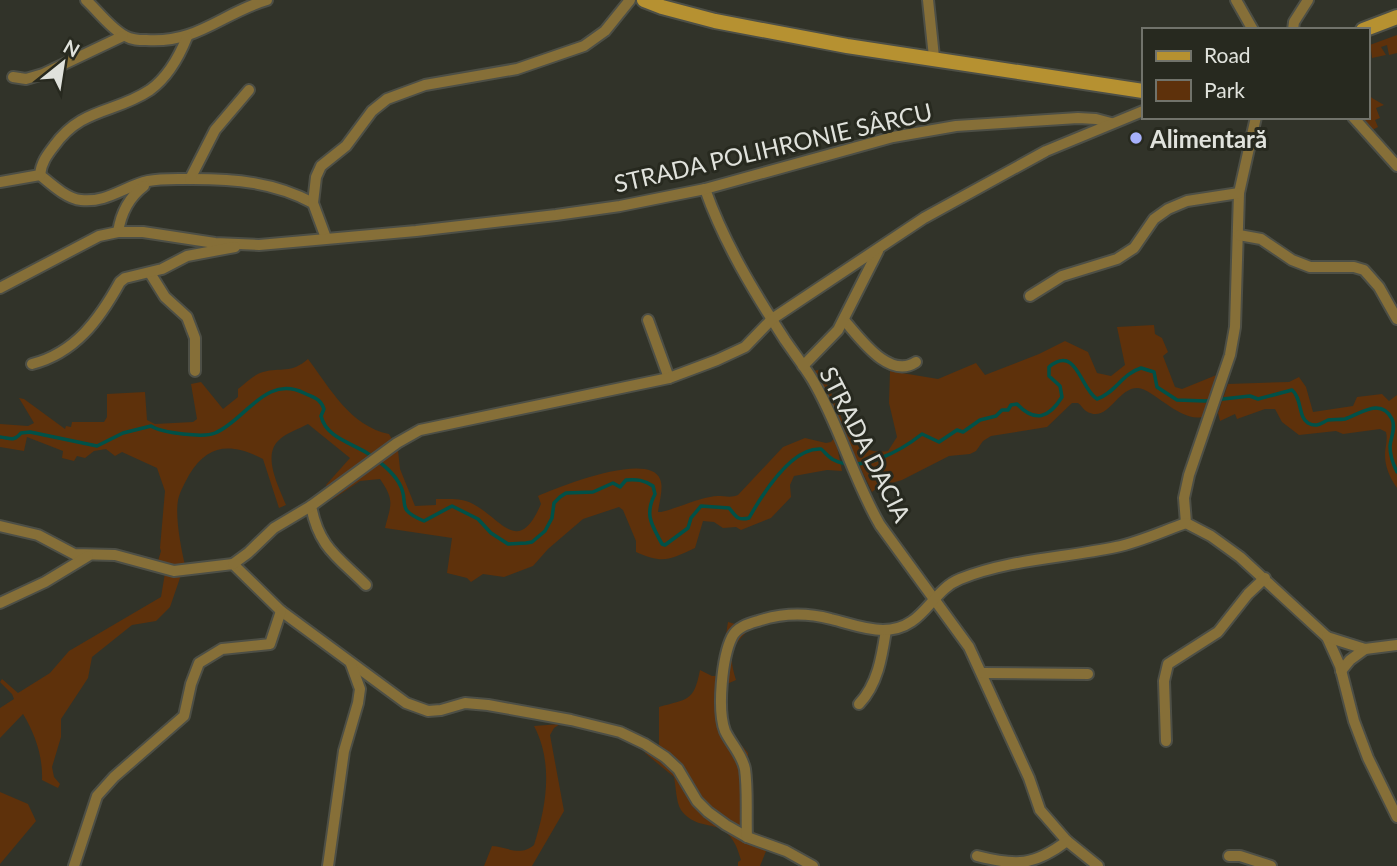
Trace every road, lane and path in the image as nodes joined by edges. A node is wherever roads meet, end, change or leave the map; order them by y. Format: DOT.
graph roads {
  1 [pos="86,0"];
  2 [pos="267,0"];
  3 [pos="630,0"];
  4 [pos="644,0"];
  5 [pos="928,0"];
  6 [pos="1236,0"];
  7 [pos="1308,0"];
  8 [pos="1397,17"];
  9 [pos="1252,28"];
  10 [pos="1293,28"];
  11 [pos="1368,28"];
  12 [pos="123,36"];
  13 [pos="187,37"];
  14 [pos="934,58"];
  15 [pos="13,77"];
  16 [pos="249,90"];
  17 [pos="1142,90"];
  18 [pos="1142,111"];
  19 [pos="1256,119"];
  20 [pos="1355,119"];
  21 [pos="1111,123"];
  22 [pos="1397,166"];
  23 [pos="40,175"];
  24 [pos="190,179"];
  25 [pos="152,180"];
  26 [pos="0,182"];
  27 [pos="705,189"];
  28 [pos="1239,193"];
  29 [pos="313,202"];
  30 [pos="118,232"];
  31 [pos="1239,235"];
  32 [pos="326,238"];
  33 [pos="241,245"];
  34 [pos="879,249"];
  35 [pos="150,273"];
  36 [pos="3,286"];
  37 [pos="1030,296"];
  38 [pos="772,319"];
  39 [pos="1397,319"];
  40 [pos="649,320"];
  41 [pos="844,320"];
  42 [pos="916,362"];
  43 [pos="32,364"];
  44 [pos="803,366"];
  45 [pos="195,371"];
  46 [pos="668,378"];
  47 [pos="312,506"];
  48 [pos="1186,523"];
  49 [pos="0,526"];
  50 [pos="88,556"];
  51 [pos="233,564"];
  52 [pos="1265,578"];
  53 [pos="366,585"];
  54 [pos="935,598"];
  55 [pos="0,603"];
  56 [pos="281,611"];
  57 [pos="886,630"];
  58 [pos="1327,637"];
  59 [pos="1397,645"];
  60 [pos="1365,649"];
  61 [pos="351,664"];
  62 [pos="1341,671"];
  63 [pos="983,674"];
  64 [pos="1088,674"];
  65 [pos="859,704"];
  66 [pos="1166,741"];
  67 [pos="1397,817"];
  68 [pos="747,838"];
  69 [pos="1066,841"];
  70 [pos="977,856"];
  71 [pos="1229,856"];
  72 [pos="74,866"];
  73 [pos="328,866"];
  74 [pos="813,866"];
  75 [pos="1098,866"];
  76 [pos="1271,866"];
  1 -- 12 [label="street"];
  2 -- 13 [label="street"];
  3 -- 29 [label="street"];
  4 -- 14 [label="main road"];
  5 -- 14 [label="street"];
  6 -- 9 [label="street"];
  7 -- 10 [label="street"];
  8 -- 11 [label="main road"];
  12 -- 13 [label="street"];
  12 -- 15 [label="street"];
  13 -- 23 [label="street"];
  14 -- 17 [label="main road"];
  16 -- 24 [label="street"];
  18 -- 21 [label="street, STRADA POLIHRONIE SÂRCU"];
  19 -- 28 [label="street"];
  20 -- 22 [label="street"];
  21 -- 27 [label="street, STRADA POLIHRONIE SÂRCU"];
  21 -- 34 [label="street"];
  23 -- 25 [label="street"];
  23 -- 26 [label="street"];
  24 -- 25 [label="street"];
  24 -- 29 [label="street"];
  25 -- 30 [label="street"];
  27 -- 32 [label="street, STRADA POLIHRONIE SÂRCU"];
  27 -- 38 [label="street, STRADA DACIA"];
  28 -- 31 [label="street"];
  28 -- 37 [label="street"];
  29 -- 32 [label="street"];
  30 -- 33 [label="street, STRADA POLIHRONIE SÂRCU"];
  30 -- 36 [label="street, STRADA POLIHRONIE SÂRCU"];
  31 -- 39 [label="street"];
  31 -- 48 [label="street"];
  32 -- 33 [label="street, STRADA POLIHRONIE SÂRCU"];
  33 -- 35 [label="street, STRADA POLIHRONIE SÂRCU"];
  34 -- 38 [label="street"];
  34 -- 41 [label="street"];
  35 -- 43 [label="street, STRADA POLIHRONIE SÂRCU"];
  35 -- 45 [label="street"];
  38 -- 44 [label="street, STRADA DACIA"];
  38 -- 46 [label="street"];
  40 -- 46 [label="street"];
  41 -- 42 [label="street"];
  41 -- 44 [label="street"];
  44 -- 54 [label="street, STRADA DACIA"];
  46 -- 47 [label="street"];
  47 -- 51 [label="street"];
  47 -- 53 [label="street"];
  48 -- 52 [label="street"];
  48 -- 54 [label="street"];
  49 -- 50 [label="street"];
  50 -- 51 [label="street"];
  50 -- 55 [label="street"];
  51 -- 56 [label="street"];
  52 -- 58 [label="street"];
  52 -- 66 [label="street"];
  54 -- 57 [label="street"];
  54 -- 63 [label="street, STRADA DACIA"];
  56 -- 61 [label="street"];
  56 -- 72 [label="street"];
  57 -- 65 [label="street"];
  57 -- 68 [label="street"];
  58 -- 60 [label="street"];
  58 -- 62 [label="street"];
  59 -- 60 [label="street"];
  60 -- 62 [label="street"];
  61 -- 68 [label="street"];
  61 -- 73 [label="street"];
  62 -- 67 [label="street"];
  63 -- 64 [label="street"];
  63 -- 69 [label="street, STRADA DACIA"];
  68 -- 74 [label="street"];
  69 -- 70 [label="street"];
  69 -- 75 [label="street, STRADA DACIA"];
  71 -- 76 [label="street"];
}
